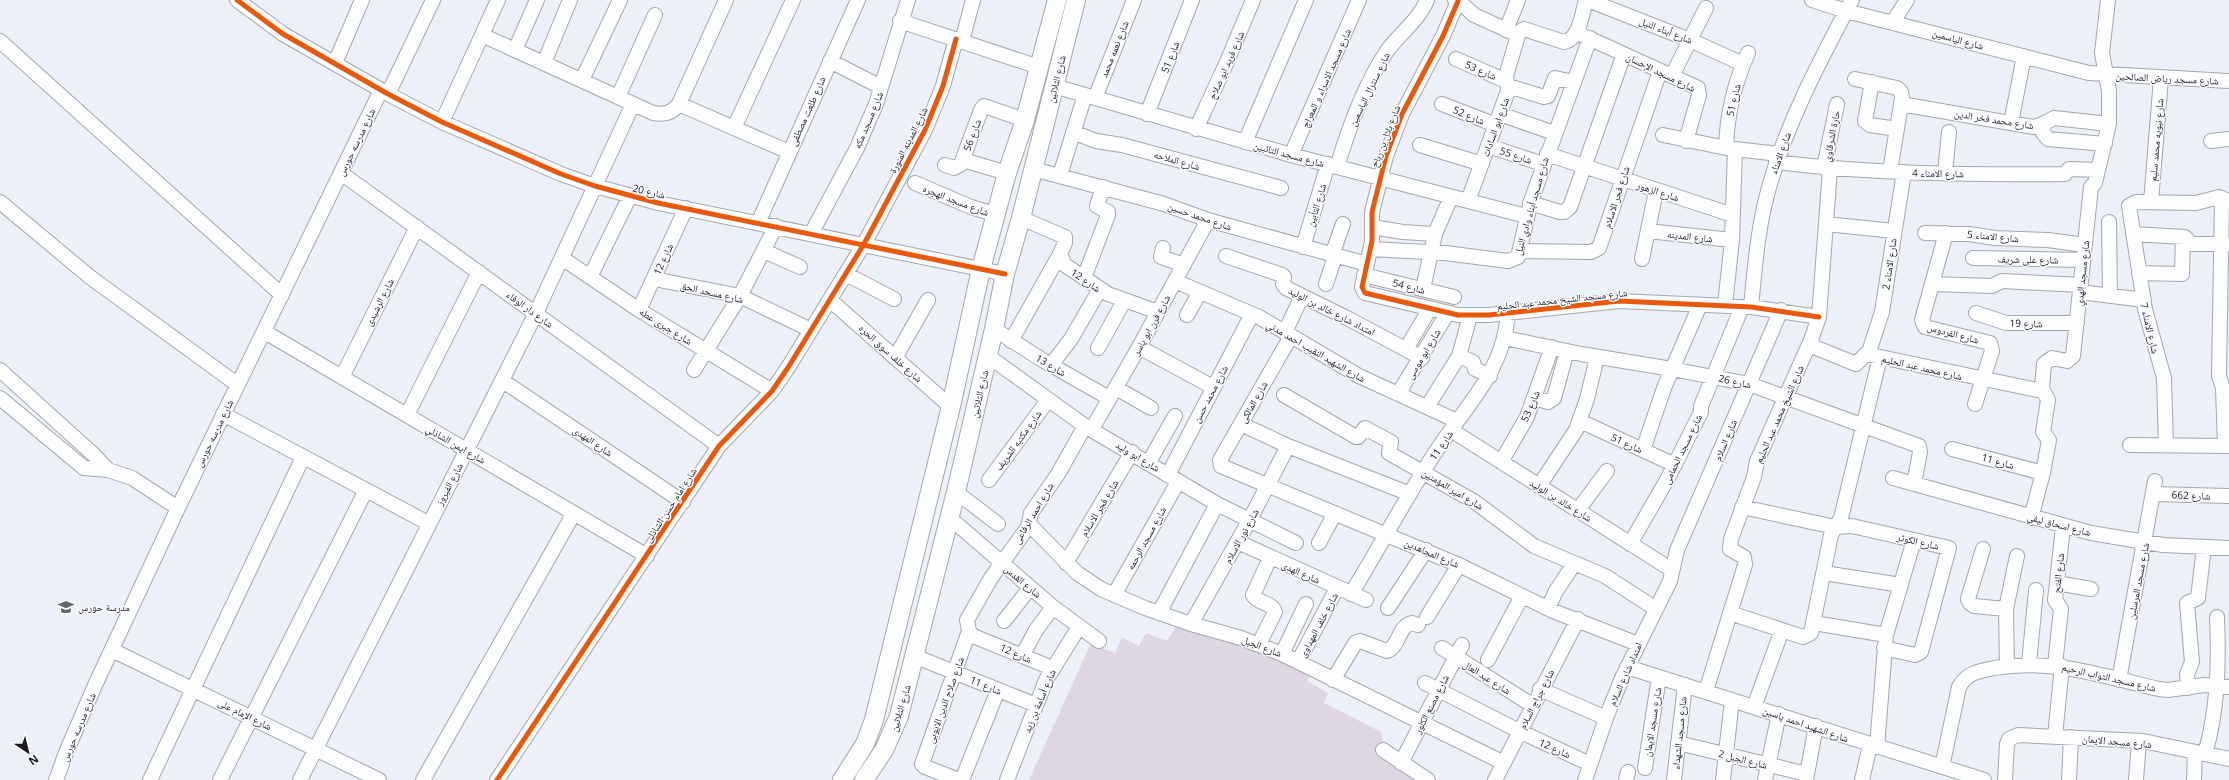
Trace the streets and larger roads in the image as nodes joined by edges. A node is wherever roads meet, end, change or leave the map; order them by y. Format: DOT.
graph roads {
  1 [pos="237,0"];
  2 [pos="362,0"];
  3 [pos="433,0"];
  4 [pos="498,0"];
  5 [pos="538,0"];
  6 [pos="570,0"];
  7 [pos="620,0"];
  8 [pos="793,0"];
  9 [pos="858,0"];
  10 [pos="908,0"];
  11 [pos="973,0"];
  12 [pos="1057,0"];
  13 [pos="1076,0"];
  14 [pos="1134,0"];
  15 [pos="1192,0"];
  16 [pos="1253,0"];
  17 [pos="1306,0"];
  18 [pos="1359,0"];
  19 [pos="1427,0"];
  20 [pos="1518,0"];
  21 [pos="1587,0"];
  22 [pos="1812,0"];
  23 [pos="1907,0"];
  24 [pos="2108,0"];
  25 [pos="722,1"];
  26 [pos="1462,3"];
  27 [pos="1849,5"];
  28 [pos="1706,8"];
  29 [pos="655,15"];
  30 [pos="900,21"];
  31 [pos="1893,22"];
  32 [pos="1512,32"];
  33 [pos="1576,32"];
  34 [pos="482,35"];
  35 [pos="1590,38"];
  36 [pos="959,40"];
  37 [pos="1690,40"];
  38 [pos="0,41"];
  39 [pos="515,50"];
  40 [pos="1624,54"];
  41 [pos="2024,56"];
  42 [pos="1746,58"];
  43 [pos="1456,59"];
  44 [pos="830,61"];
  45 [pos="544,63"];
  46 [pos="335,64"];
  47 [pos="1039,67"];
  48 [pos="1666,74"];
  49 [pos="2106,75"];
  50 [pos="2161,78"];
  51 [pos="1056,79"];
  52 [pos="1855,79"];
  53 [pos="582,80"];
  54 [pos="2229,81"];
  55 [pos="1573,82"];
  56 [pos="1872,82"];
  57 [pos="1507,83"];
  58 [pos="881,87"];
  59 [pos="384,92"];
  60 [pos="618,97"];
  61 [pos="1090,97"];
  62 [pos="633,104"];
  63 [pos="679,104"];
  64 [pos="1442,104"];
  65 [pos="1837,104"];
  66 [pos="1901,104"];
  67 [pos="1147,114"];
  68 [pos="1025,120"];
  69 [pos="1498,120"];
  70 [pos="442,122"];
  71 [pos="2010,123"];
  72 [pos="2044,123"];
  73 [pos="2109,124"];
  74 [pos="734,128"];
  75 [pos="1196,129"];
  76 [pos="1897,129"];
  77 [pos="1073,132"];
  78 [pos="1949,132"];
  79 [pos="1554,133"];
  80 [pos="1663,135"];
  81 [pos="2229,139"];
  82 [pos="1686,141"];
  83 [pos="2211,141"];
  84 [pos="1245,142"];
  85 [pos="2105,144"];
  86 [pos="1420,145"];
  87 [pos="1488,146"];
  88 [pos="1731,149"];
  89 [pos="789,152"];
  90 [pos="1291,155"];
  91 [pos="1778,158"];
  92 [pos="1545,159"];
  93 [pos="963,160"];
  94 [pos="1482,164"];
  95 [pos="945,165"];
  96 [pos="1333,165"];
  97 [pos="1584,166"];
  98 [pos="1827,168"];
  99 [pos="1033,169"];
  100 [pos="2098,170"];
  101 [pos="1890,171"];
  102 [pos="1904,172"];
  103 [pos="341,173"];
  104 [pos="1007,173"];
  105 [pos="1945,173"];
  106 [pos="1060,175"];
  107 [pos="1379,178"];
  108 [pos="1621,178"];
  109 [pos="915,183"];
  110 [pos="595,186"];
  111 [pos="1103,187"];
  112 [pos="1281,188"];
  113 [pos="1656,191"];
  114 [pos="630,196"];
  115 [pos="1451,197"];
  116 [pos="2226,199"];
  117 [pos="1468,201"];
  118 [pos="0,202"];
  119 [pos="2151,202"];
  120 [pos="686,208"];
  121 [pos="1528,209"];
  122 [pos="996,215"];
  123 [pos="1732,215"];
  124 [pos="1021,218"];
  125 [pos="1208,220"];
  126 [pos="2109,222"];
  127 [pos="758,223"];
  128 [pos="1343,224"];
  129 [pos="1826,224"];
  130 [pos="776,226"];
  131 [pos="417,227"];
  132 [pos="1372,227"];
  133 [pos="1648,231"];
  134 [pos="1894,231"];
  135 [pos="1925,233"];
  136 [pos="1946,233"];
  137 [pos="811,234"];
  138 [pos="1435,234"];
  139 [pos="2133,234"];
  140 [pos="2183,237"];
  141 [pos="1732,240"];
  142 [pos="864,244"];
  143 [pos="2226,244"];
  144 [pos="2085,245"];
  145 [pos="1303,247"];
  146 [pos="1163,248"];
  147 [pos="1371,249"];
  148 [pos="764,251"];
  149 [pos="1520,251"];
  150 [pos="1430,252"];
  151 [pos="1060,254"];
  152 [pos="1333,255"];
  153 [pos="1226,256"];
  154 [pos="562,258"];
  155 [pos="1973,258"];
  156 [pos="1642,259"];
  157 [pos="2083,260"];
  158 [pos="1184,265"];
  159 [pos="800,267"];
  160 [pos="981,268"];
  161 [pos="479,272"];
  162 [pos="846,274"];
  163 [pos="1004,274"];
  164 [pos="2139,274"];
  165 [pos="1364,275"];
  166 [pos="590,277"];
  167 [pos="1084,278"];
  168 [pos="654,279"];
  169 [pos="1175,281"];
  170 [pos="1326,284"];
  171 [pos="1932,284"];
  172 [pos="2080,288"];
  173 [pos="1100,289"];
  174 [pos="1423,289"];
  175 [pos="1200,292"];
  176 [pos="282,295"];
  177 [pos="740,296"];
  178 [pos="1302,296"];
  179 [pos="2110,296"];
  180 [pos="1454,297"];
  181 [pos="894,299"];
  182 [pos="830,300"];
  183 [pos="928,300"];
  184 [pos="2144,300"];
  185 [pos="1124,301"];
  186 [pos="1700,305"];
  187 [pos="1725,305"];
  188 [pos="1746,307"];
  189 [pos="639,310"];
  190 [pos="1429,310"];
  191 [pos="1781,310"];
  192 [pos="1158,312"];
  193 [pos="1508,313"];
  194 [pos="1976,313"];
  195 [pos="536,314"];
  196 [pos="1252,314"];
  197 [pos="1446,314"];
  198 [pos="1187,315"];
  199 [pos="1470,316"];
  200 [pos="1819,317"];
  201 [pos="2077,323"];
  202 [pos="994,329"];
  203 [pos="812,330"];
  204 [pos="265,332"];
  205 [pos="1288,334"];
  206 [pos="1506,338"];
  207 [pos="1011,341"];
  208 [pos="1809,345"];
  209 [pos="1140,347"];
  210 [pos="1552,347"];
  211 [pos="1098,348"];
  212 [pos="1406,349"];
  213 [pos="1567,351"];
  214 [pos="706,352"];
  215 [pos="988,356"];
  216 [pos="1459,356"];
  217 [pos="1874,356"];
  218 [pos="1597,357"];
  219 [pos="895,358"];
  220 [pos="1422,358"];
  221 [pos="1051,365"];
  222 [pos="1672,368"];
  223 [pos="0,370"];
  224 [pos="694,370"];
  225 [pos="1490,376"];
  226 [pos="342,377"];
  227 [pos="1713,377"];
  228 [pos="1982,380"];
  229 [pos="503,381"];
  230 [pos="238,384"];
  231 [pos="1750,384"];
  232 [pos="1213,387"];
  233 [pos="772,391"];
  234 [pos="2042,391"];
  235 [pos="1113,393"];
  236 [pos="1398,394"];
  237 [pos="1284,395"];
  238 [pos="1786,397"];
  239 [pos="0,398"];
  240 [pos="1535,398"];
  241 [pos="1048,400"];
  242 [pos="952,404"];
  243 [pos="1975,404"];
  244 [pos="976,407"];
  245 [pos="1427,407"];
  246 [pos="1151,408"];
  247 [pos="224,414"];
  248 [pos="407,415"];
  249 [pos="1175,416"];
  250 [pos="1580,421"];
  251 [pos="1241,424"];
  252 [pos="1454,426"];
  253 [pos="1089,427"];
  254 [pos="1863,427"];
  255 [pos="2130,445"];
  256 [pos="2166,445"];
  257 [pos="719,446"];
  258 [pos="1288,446"];
  259 [pos="2227,446"];
  260 [pos="1952,449"];
  261 [pos="467,450"];
  262 [pos="1643,450"];
  263 [pos="1132,452"];
  264 [pos="303,457"];
  265 [pos="1148,462"];
  266 [pos="1501,462"];
  267 [pos="1675,465"];
  268 [pos="1223,468"];
  269 [pos="108,470"];
  270 [pos="1607,471"];
  271 [pos="1424,472"];
  272 [pos="2043,473"];
  273 [pos="1173,478"];
  274 [pos="1893,478"];
  275 [pos="989,480"];
  276 [pos="1914,484"];
  277 [pos="1268,486"];
  278 [pos="1539,486"];
  279 [pos="2154,488"];
  280 [pos="366,490"];
  281 [pos="956,492"];
  282 [pos="1410,494"];
  283 [pos="2229,496"];
  284 [pos="683,502"];
  285 [pos="1217,504"];
  286 [pos="1742,507"];
  287 [pos="178,508"];
  288 [pos="1578,510"];
  289 [pos="574,513"];
  290 [pos="1335,513"];
  291 [pos="950,518"];
  292 [pos="2031,518"];
  293 [pos="1249,522"];
  294 [pos="428,523"];
  295 [pos="998,524"];
  296 [pos="1029,524"];
  297 [pos="1835,527"];
  298 [pos="2063,527"];
  299 [pos="1388,534"];
  300 [pos="1914,540"];
  301 [pos="1238,542"];
  302 [pos="1296,543"];
  303 [pos="1319,543"];
  304 [pos="2145,543"];
  305 [pos="1630,544"];
  306 [pos="2204,547"];
  307 [pos="2229,548"];
  308 [pos="1983,549"];
  309 [pos="1426,550"];
  310 [pos="647,556"];
  311 [pos="2017,556"];
  312 [pos="1270,558"];
  313 [pos="1001,563"];
  314 [pos="1066,563"];
  315 [pos="1574,564"];
  316 [pos="1459,565"];
  317 [pos="1672,570"];
  318 [pos="1824,573"];
  319 [pos="2057,583"];
  320 [pos="1900,585"];
  321 [pos="1030,588"];
  322 [pos="1337,588"];
  323 [pos="2091,589"];
  324 [pos="2036,590"];
  325 [pos="1114,594"];
  326 [pos="1351,594"];
  327 [pos="1522,596"];
  328 [pos="1366,600"];
  329 [pos="1306,604"];
  330 [pos="1053,607"];
  331 [pos="1388,608"];
  332 [pos="1548,608"];
  333 [pos="1656,609"];
  334 [pos="2006,609"];
  335 [pos="1159,613"];
  336 [pos="1730,613"];
  337 [pos="2217,617"];
  338 [pos="1578,619"];
  339 [pos="1004,621"];
  340 [pos="1814,623"];
  341 [pos="1191,624"];
  342 [pos="1079,627"];
  343 [pos="1782,630"];
  344 [pos="974,634"];
  345 [pos="1099,641"];
  346 [pos="2223,641"];
  347 [pos="1885,642"];
  348 [pos="1258,644"];
  349 [pos="1638,644"];
  350 [pos="1442,648"];
  351 [pos="112,650"];
  352 [pos="1458,651"];
  353 [pos="1282,654"];
  354 [pos="914,656"];
  355 [pos="1022,656"];
  356 [pos="1488,660"];
  357 [pos="1298,662"];
  358 [pos="2029,664"];
  359 [pos="2007,666"];
  360 [pos="2058,666"];
  361 [pos="1627,667"];
  362 [pos="1052,668"];
  363 [pos="954,672"];
  364 [pos="1659,677"];
  365 [pos="1333,680"];
  366 [pos="2119,680"];
  367 [pos="1425,683"];
  368 [pos="1685,685"];
  369 [pos="2223,686"];
  370 [pos="2188,688"];
  371 [pos="193,689"];
  372 [pos="1540,689"];
  373 [pos="998,690"];
  374 [pos="1439,690"];
  375 [pos="1706,691"];
  376 [pos="1732,700"];
  377 [pos="1036,705"];
  378 [pos="1532,705"];
  379 [pos="1754,707"];
  380 [pos="1779,714"];
  381 [pos="252,717"];
  382 [pos="1606,718"];
  383 [pos="1421,724"];
  384 [pos="1816,726"];
  385 [pos="1519,731"];
  386 [pos="2055,736"];
  387 [pos="2071,737"];
  388 [pos="2139,741"];
  389 [pos="1678,743"];
  390 [pos="1874,746"];
  391 [pos="315,748"];
  392 [pos="1383,750"];
  393 [pos="2200,753"];
  394 [pos="1726,755"];
  395 [pos="2229,759"];
  396 [pos="1401,763"];
  397 [pos="1504,763"];
  398 [pos="1590,764"];
  399 [pos="1768,765"];
  400 [pos="1942,767"];
  401 [pos="1645,768"];
  402 [pos="1807,777"];
  403 [pos="1963,777"];
  404 [pos="1676,779"];
  405 [pos="56,780"];
  406 [pos="150,780"];
  407 [pos="220,780"];
  408 [pos="300,780"];
  409 [pos="379,780"];
  410 [pos="423,780"];
  411 [pos="497,780"];
  412 [pos="842,780"];
  413 [pos="864,780"];
  414 [pos="960,780"];
  415 [pos="1006,780"];
  416 [pos="1428,780"];
  417 [pos="1495,780"];
  418 [pos="1585,780"];
  419 [pos="1723,780"];
  420 [pos="1765,780"];
  421 [pos="1862,780"];
  422 [pos="1984,780"];
  423 [pos="2005,780"];
  424 [pos="2069,780"];
  425 [pos="2136,780"];
  426 [pos="2194,780"];
  1 -- 46 [label="street, شارع 20"];
  2 -- 46 [label="street"];
  3 -- 59 [label="street, شارع مدرسه حورس"];
  4 -- 34 [label="street"];
  5 -- 39 [label="street"];
  6 -- 45 [label="street"];
  7 -- 53 [label="street"];
  8 -- 74 [label="street"];
  9 -- 44 [label="street, شارع طلعت مصطفى"];
  10 -- 30 [label="street, شارع مسجد مكه"];
  11 -- 36 [label="street, شارع المدينه المنورة"];
  12 -- 47 [label="street, شارع الثلاثين"];
  13 -- 51 [label="street, شارع الثلاثين"];
  14 -- 61 [label="street, شارع نعمه محمد"];
  15 -- 67 [label="street, شارع 51"];
  16 -- 75 [label="street, شارع فريد ابو صلاح"];
  17 -- 84 [label="street"];
  18 -- 90 [label="street, شارع مسجد الاسراء و المعراج"];
  19 -- 96 [label="street, شارع سنترال الياسمين"];
  20 -- 32 [label="street, شارع ابو السادات"];
  21 -- 33 [label="street"];
  21 -- 37 [label="street, شارع أبناء النيل"];
  22 -- 27 [label="street, شارع الياسمين"];
  23 -- 31 [label="street"];
  24 -- 49 [label="street, شارع مسجد الهدي"];
  25 -- 63 [label="street"];
  26 -- 32 [label="street"];
  26 -- 107 [label="street, شارع بلال بن رباح"];
  27 -- 31 [label="street, شارع الياسمين"];
  27 -- 91 [label="street, شارع الامناء"];
  28 -- 37 [label="street, شارع فجر الاسلام"];
  29 -- 60 [label="street"];
  30 -- 36 [label="street"];
  30 -- 58 [label="street, شارع مسجد مكه"];
  31 -- 41 [label="street, شارع الياسمين"];
  32 -- 33 [label="street"];
  32 -- 57 [label="street, شارع ابو السادات"];
  33 -- 35 [label="street, شارع مسجد الإحسان"];
  34 -- 39 [label="street"];
  34 -- 70 [label="street"];
  35 -- 40 [label="street, شارع مسجد الإحسان"];
  35 -- 55 [label="street, شارع مسجد أبناء وادي النيل"];
  36 -- 47 [label="street"];
  36 -- 142 [label="street, شارع المدينه المنورة"];
  37 -- 42 [label="street, شارع أبناء النيل"];
  37 -- 48 [label="street, شارع فجر الاسلام"];
  38 -- 176 [label="street"];
  39 -- 45 [label="street"];
  40 -- 48 [label="street, شارع مسجد الإحسان"];
  40 -- 97 [label="street"];
  41 -- 49 [label="street, شارع الياسمين"];
  41 -- 71 [label="street"];
  42 -- 88 [label="street, شارع 51"];
  43 -- 57 [label="street, شارع 53"];
  44 -- 58 [label="street"];
  44 -- 89 [label="street, شارع طلعت مصطفى"];
  45 -- 53 [label="street"];
  46 -- 59 [label="street, شارع 20"];
  47 -- 51 [label="street"];
  47 -- 68 [label="street, شارع الثلاثين"];
  48 -- 82 [label="street, شارع مسجد الإحسان"];
  48 -- 108 [label="street, شارع فجر الاسلام"];
  49 -- 50 [label="street, شارع مسجد رياض الصالحين"];
  49 -- 73 [label="street, شارع مسجد الهدي"];
  50 -- 54 [label="street, شارع مسجد رياض الصالحين"];
  50 -- 119 [label="street, شارع نبويه محمد سليم"];
  51 -- 61 [label="street, شارع مسجد التائبين"];
  51 -- 99 [label="street, شارع الثلاثين"];
  52 -- 56 [label="street"];
  53 -- 60 [label="street"];
  55 -- 57 [label="street, شارع 53"];
  55 -- 79 [label="street, شارع مسجد أبناء وادي النيل"];
  56 -- 66 [label="street"];
  56 -- 76 [label="street"];
  57 -- 69 [label="street, شارع ابو السادات"];
  58 -- 137 [label="street, شارع مسجد مكه"];
  59 -- 70 [label="street, شارع 20"];
  59 -- 103 [label="street, شارع مدرسه حورس"];
  60 -- 62 [label="street"];
  61 -- 67 [label="street, شارع مسجد التائبين"];
  61 -- 77 [label="street, شارع نعمه محمد"];
  62 -- 63 [label="street"];
  62 -- 110 [label="street, شارع الفيروز"];
  63 -- 74 [label="street"];
  64 -- 69 [label="street, شارع 52"];
  65 -- 98 [label="street, حارة الشرقاوي"];
  66 -- 71 [label="street, شارع محمد فخر الدين"];
  66 -- 76 [label="street"];
  67 -- 75 [label="street, شارع مسجد التائبين"];
  68 -- 93 [label="street, شارع 56"];
  68 -- 104 [label="street, شارع الثلاثين"];
  69 -- 79 [label="street"];
  69 -- 87 [label="street, شارع ابو السادات"];
  70 -- 110 [label="street, شارع 20"];
  71 -- 72 [label="street, شارع محمد فخر الدين"];
  72 -- 73 [label="street, شارع محمد فخر الدين"];
  72 -- 85 [label="street"];
  73 -- 85 [label="street, شارع مسجد الهدي"];
  74 -- 89 [label="street"];
  75 -- 84 [label="street, شارع مسجد التائبين"];
  76 -- 101 [label="street"];
  77 -- 106 [label="street, شارع نعمه محمد"];
  77 -- 112 [label="street, شارع الملاحه"];
  78 -- 105 [label="street"];
  79 -- 92 [label="street, شارع مسجد أبناء وادي النيل"];
  80 -- 82 [label="street, شارع الامناء 4"];
  81 -- 83 [label="street"];
  82 -- 88 [label="street, شارع الامناء 4"];
  84 -- 90 [label="street, شارع مسجد التائبين"];
  85 -- 100 [label="street, شارع مسجد الهدي"];
  86 -- 94 [label="street"];
  87 -- 92 [label="street, شارع 55"];
  87 -- 94 [label="street, شارع ابو السادات"];
  88 -- 91 [label="street, شارع الامناء 4"];
  88 -- 123 [label="street, شارع 51"];
  89 -- 127 [label="street, شارع طلعت مصطفى"];
  90 -- 96 [label="street, شارع مسجد التائبين"];
  91 -- 98 [label="street, شارع الامناء 4"];
  91 -- 188 [label="street, شارع الامناء"];
  92 -- 97 [label="street, شارع الزهور"];
  92 -- 121 [label="street, شارع مسجد أبناء وادي النيل"];
  93 -- 95 [label="street, شارع 56"];
  93 -- 104 [label="street, شارع 56"];
  94 -- 117 [label="street, شارع ابو السادات"];
  96 -- 107 [label="street, شارع مسجد التائبين"];
  96 -- 145 [label="street, شارع التأبين"];
  97 -- 108 [label="street, شارع الزهور"];
  97 -- 121 [label="street"];
  98 -- 101 [label="street, شارع الامناء 4"];
  98 -- 129 [label="street, شارع الشيخ محمد عبد الحليم"];
  99 -- 106 [label="street, شارع محمد حسين"];
  99 -- 124 [label="street, شارع الثلاثين"];
  100 -- 105 [label="street, شارع الامناء 4"];
  100 -- 144 [label="street, شارع مسجد الهدي"];
  101 -- 102 [label="street, شارع الامناء 4"];
  102 -- 105 [label="street, شارع الامناء 4"];
  102 -- 134 [label="street, شارع الامناء 2"];
  103 -- 131 [label="street, شارع دار الوفاء"];
  103 -- 176 [label="street, شارع مدرسه حورس"];
  104 -- 122 [label="street, شارع الثلاثين"];
  106 -- 111 [label="street, شارع محمد حسين"];
  107 -- 115 [label="street, شارع مسجد التائبين"];
  107 -- 132 [label="street, شارع بلال بن رباح"];
  108 -- 113 [label="street, شارع الزهور"];
  108 -- 149 [label="street, شارع فجر الاسلام"];
  109 -- 122 [label="street, شارع مسجد الهجره"];
  110 -- 114 [label="street, شارع 20"];
  110 -- 154 [label="street, شارع الفيروز"];
  111 -- 125 [label="street, شارع محمد حسين"];
  111 -- 167 [label="street"];
  113 -- 123 [label="street, شارع الزهور"];
  113 -- 133 [label="street"];
  114 -- 120 [label="street, شارع 20"];
  114 -- 166 [label="street"];
  115 -- 117 [label="street, شارع مسجد التائبين"];
  115 -- 138 [label="street"];
  116 -- 119 [label="street"];
  116 -- 143 [label="street"];
  117 -- 121 [label="street, شارع مسجد التائبين"];
  118 -- 230 [label="street"];
  119 -- 139 [label="street, شارع الامناء 7"];
  120 -- 127 [label="street, شارع 20"];
  120 -- 168 [label="street, شارع 12"];
  121 -- 149 [label="street, شارع مسجد أبناء وادي النيل"];
  122 -- 160 [label="street, شارع الثلاثين"];
  123 -- 141 [label="street, شارع 51"];
  124 -- 151 [label="street"];
  124 -- 163 [label="street, شارع الثلاثين"];
  125 -- 145 [label="street, شارع محمد حسين"];
  125 -- 158 [label="street, شارع فرن ابو ياسر"];
  126 -- 179 [label="street"];
  127 -- 130 [label="street, شارع 20"];
  128 -- 152 [label="street"];
  129 -- 134 [label="street"];
  129 -- 200 [label="street, شارع الشيخ محمد عبد الحليم"];
  130 -- 137 [label="street, شارع 20"];
  130 -- 148 [label="street"];
  131 -- 161 [label="street, شارع دار الوفاء"];
  131 -- 226 [label="street, شارع الرشيدى"];
  132 -- 138 [label="street"];
  132 -- 147 [label="street, شارع بلال بن رباح"];
  133 -- 141 [label="street, شارع المدينه"];
  133 -- 156 [label="street"];
  134 -- 217 [label="street, شارع الامناء 2"];
  135 -- 136 [label="street, شارع الامناء 5"];
  136 -- 144 [label="street, شارع الامناء 5"];
  136 -- 171 [label="street, شارع الفردوس"];
  137 -- 142 [label="street, شارع 20"];
  138 -- 150 [label="street"];
  139 -- 140 [label="street"];
  139 -- 164 [label="street, شارع الامناء 7"];
  140 -- 143 [label="street"];
  140 -- 164 [label="street"];
  141 -- 187 [label="street, شارع 51"];
  142 -- 160 [label="street, شارع 20"];
  142 -- 162 [label="street, شارع امام حسن الشاذلى"];
  143 -- 259 [label="street"];
  144 -- 157 [label="street, شارع مسجد الهدي"];
  145 -- 152 [label="street, شارع محمد حسين"];
  146 -- 158 [label="street"];
  147 -- 150 [label="street, شارع مسجد أبناء وادي النيل"];
  147 -- 165 [label="street, شارع بلال بن رباح"];
  148 -- 159 [label="street"];
  148 -- 177 [label="street"];
  149 -- 150 [label="street, شارع مسجد أبناء وادي النيل"];
  150 -- 174 [label="street"];
  151 -- 167 [label="street, شارع 12"];
  151 -- 207 [label="street"];
  152 -- 165 [label="street, شارع محمد حسين"];
  152 -- 170 [label="street"];
  153 -- 178 [label="street, امتداد شارع خالد بن الوليد"];
  154 -- 166 [label="street, شارع جبرى عطه"];
  154 -- 195 [label="street, شارع الفيروز"];
  155 -- 157 [label="street, شارع على شريف"];
  157 -- 172 [label="street, شارع مسجد الهدي"];
  158 -- 169 [label="street, شارع فرن ابو ياسر"];
  160 -- 163 [label="street, شارع 20"];
  160 -- 242 [label="street, شارع الثلاثين"];
  161 -- 195 [label="street, شارع دار الوفاء"];
  161 -- 248 [label="street"];
  162 -- 181 [label="street"];
  162 -- 182 [label="street, شارع امام حسن الشاذلى"];
  163 -- 202 [label="street, شارع الثلاثين"];
  164 -- 184 [label="street, شارع الامناء 7"];
  165 -- 174 [label="street, شارع 54"];
  165 -- 190 [label="street, شارع مسجد الشيخ محمد عبد الحليم"];
  166 -- 189 [label="street, شارع جبرى عطه"];
  167 -- 173 [label="street, شارع 12"];
  168 -- 177 [label="street, شارع مسجد الحق"];
  168 -- 189 [label="street, شارع 12"];
  169 -- 175 [label="street, شارع الشهيد النقيب احمد مدني"];
  169 -- 192 [label="street, شارع فرن ابو ياسر"];
  171 -- 172 [label="street"];
  171 -- 228 [label="street, شارع الفردوس"];
  172 -- 179 [label="street"];
  172 -- 201 [label="street, شارع مسجد الهدي"];
  173 -- 185 [label="street, شارع 12"];
  173 -- 221 [label="street"];
  174 -- 180 [label="street, شارع 54"];
  175 -- 196 [label="street, شارع الشهيد النقيب احمد مدني"];
  175 -- 198 [label="street"];
  176 -- 204 [label="street, شارع مدرسه حورس"];
  177 -- 203 [label="street, شارع مسجد الحق"];
  177 -- 214 [label="street"];
  178 -- 205 [label="street, شارع المالكى"];
  178 -- 212 [label="street, امتداد شارع خالد بن الوليد"];
  179 -- 184 [label="street"];
  182 -- 203 [label="street, شارع امام حسن الشاذلى"];
  182 -- 219 [label="street, شارع خلف سوق الحره"];
  183 -- 219 [label="street"];
  184 -- 256 [label="street, شارع الامناء 7"];
  185 -- 192 [label="street, شارع 12"];
  185 -- 211 [label="street"];
  186 -- 187 [label="street, شارع مسجد الشيخ محمد عبد الحليم"];
  186 -- 193 [label="street, شارع مسجد الشيخ محمد عبد الحليم"];
  186 -- 222 [label="street"];
  187 -- 188 [label="street, شارع مسجد الشيخ محمد عبد الحليم"];
  188 -- 191 [label="street, شارع مسجد الشيخ محمد عبد الحليم"];
  188 -- 227 [label="street, شارع مسجد الحمامى"];
  189 -- 214 [label="street, شارع جبرى عطه"];
  190 -- 197 [label="street, شارع مسجد الشيخ محمد عبد الحليم"];
  190 -- 212 [label="street"];
  191 -- 200 [label="street, شارع مسجد الشيخ محمد عبد الحليم"];
  191 -- 231 [label="street, شارع السلام"];
  192 -- 209 [label="street, شارع فرن ابو ياسر"];
  193 -- 199 [label="street, شارع مسجد الشيخ محمد عبد الحليم"];
  193 -- 206 [label="street, شارع 11"];
  194 -- 201 [label="street, شارع 19"];
  195 -- 229 [label="street, شارع الفيروز"];
  195 -- 257 [label="street, شارع دار الوفاء"];
  196 -- 205 [label="street, شارع الشهيد النقيب احمد مدني"];
  196 -- 232 [label="street, شارع محمد حسن"];
  197 -- 199 [label="street, شارع مسجد الشيخ محمد عبد الحليم"];
  197 -- 220 [label="street, شارع ابو موسى"];
  199 -- 216 [label="street"];
  200 -- 208 [label="street, شارع الشيخ محمد عبد الحليم"];
  201 -- 234 [label="street, شارع مسجد الهدي"];
  202 -- 207 [label="street, شارع 13"];
  202 -- 215 [label="street, شارع الثلاثين"];
  203 -- 233 [label="street, شارع امام حسن الشاذلى"];
  204 -- 226 [label="street, شارع ايمن الشاذلي"];
  204 -- 230 [label="street, شارع مدرسه حورس"];
  205 -- 236 [label="street, شارع الشهيد النقيب احمد مدني"];
  205 -- 251 [label="street, شارع المالكى"];
  206 -- 210 [label="street, شارع 26"];
  206 -- 225 [label="street, شارع 11"];
  207 -- 221 [label="street, شارع 13"];
  208 -- 217 [label="street, شارع محمد عبد الحليم"];
  208 -- 238 [label="street, شارع الشيخ محمد عبد الحليم"];
  209 -- 232 [label="street"];
  209 -- 235 [label="street, شارع فرن ابو ياسر"];
  210 -- 213 [label="street, شارع 26"];
  210 -- 240 [label="street, شارع 53"];
  212 -- 220 [label="street, امتداد شارع خالد بن الوليد"];
  213 -- 218 [label="street, شارع 26"];
  213 -- 240 [label="street"];
  214 -- 224 [label="street"];
  214 -- 233 [label="street, شارع جبرى عطه"];
  215 -- 241 [label="street, شارع ابو وليد"];
  215 -- 244 [label="street, شارع الثلاثين"];
  216 -- 225 [label="street"];
  216 -- 245 [label="street"];
  217 -- 228 [label="street, شارع محمد عبد الحليم"];
  217 -- 254 [label="street, شارع الامناء 2"];
  218 -- 222 [label="street, شارع 26"];
  218 -- 250 [label="street"];
  219 -- 242 [label="street, شارع خلف سوق الحره"];
  220 -- 236 [label="street, شارع ابو موسى"];
  221 -- 235 [label="street, شارع 13"];
  222 -- 227 [label="street, شارع 26"];
  222 -- 262 [label="street"];
  223 -- 269 [label="street"];
  225 -- 252 [label="street, شارع 11"];
  226 -- 248 [label="street, شارع ايمن الشاذلي"];
  227 -- 231 [label="street, شارع 26"];
  227 -- 267 [label="street, شارع مسجد الحمامى"];
  228 -- 234 [label="street, شارع محمد عبد الحليم"];
  228 -- 243 [label="street, شارع الفردوس"];
  229 -- 261 [label="street, شارع الفيروز"];
  229 -- 284 [label="street, شارع المهدى"];
  230 -- 247 [label="street, شارع مدرسه حورس"];
  231 -- 238 [label="street, شارع 26"];
  231 -- 317 [label="street, شارع السلام"];
  232 -- 273 [label="street, شارع محمد حسن"];
  233 -- 257 [label="street, شارع امام حسن الشاذلى"];
  234 -- 272 [label="street, شارع مسجد الهدي"];
  235 -- 246 [label="street, شارع 13"];
  235 -- 253 [label="street, شارع فرن ابو ياسر"];
  236 -- 245 [label="street, شارع الشهيد النقيب احمد مدني"];
  237 -- 271 [label="street, شارع امير المؤمنين"];
  238 -- 254 [label="street, شارع 26"];
  238 -- 286 [label="street, شارع الشيخ محمد عبد الحليم"];
  239 -- 269 [label="street"];
  240 -- 266 [label="street, شارع 53"];
  241 -- 253 [label="street, شارع ابو وليد"];
  241 -- 275 [label="street, شارع مكتبه الشريف"];
  242 -- 244 [label="street"];
  242 -- 412 [label="street, شارع الثلاثين"];
  244 -- 281 [label="street, شارع الثلاثين"];
  245 -- 252 [label="street, شارع الشهيد النقيب احمد مدني"];
  247 -- 264 [label="street"];
  247 -- 287 [label="street, شارع مدرسه حورس"];
  248 -- 261 [label="street, شارع ايمن الشاذلي"];
  249 -- 265 [label="street"];
  250 -- 262 [label="street, شارع 51"];
  250 -- 278 [label="street"];
  251 -- 258 [label="street"];
  251 -- 268 [label="street, شارع المالكى"];
  252 -- 266 [label="street, شارع خالد بن الوليد"];
  252 -- 271 [label="street, شارع 11"];
  253 -- 263 [label="street, شارع ابو وليد"];
  253 -- 296 [label="street, شارع احمد الرفاعى"];
  254 -- 276 [label="street, شارع 26"];
  254 -- 297 [label="street, شارع الامناء 2"];
  255 -- 256 [label="street"];
  256 -- 259 [label="street"];
  257 -- 284 [label="street, شارع امام حسن الشاذلى"];
  258 -- 277 [label="street, شارع نور الاسلام"];
  258 -- 282 [label="street"];
  260 -- 272 [label="street, شارع 11"];
  261 -- 289 [label="street, شارع ايمن الشاذلي"];
  261 -- 294 [label="street, شارع الفيروز"];
  262 -- 267 [label="street, شارع 51"];
  263 -- 265 [label="street, شارع ابو وليد"];
  263 -- 314 [label="street, شارع فجر الاسلام"];
  264 -- 280 [label="street"];
  264 -- 371 [label="street"];
  265 -- 273 [label="street, شارع ابو وليد"];
  266 -- 278 [label="street, شارع خالد بن الوليد"];
  267 -- 305 [label="street, شارع مسجد الحمامى"];
  268 -- 277 [label="street, شارع المجاهدين"];
  269 -- 287 [label="street"];
  270 -- 288 [label="street"];
  271 -- 282 [label="street, شارع 11"];
  271 -- 315 [label="street, شارع امير المؤمنين"];
  272 -- 292 [label="street, شارع مسجد الهدي"];
  273 -- 285 [label="street, شارع ابو وليد"];
  273 -- 325 [label="street, شارع مسجد الرحمه"];
  274 -- 276 [label="street, شارع اسحاق ليفي"];
  276 -- 292 [label="street, شارع اسحاق ليفي"];
  277 -- 290 [label="street, شارع المجاهدين"];
  277 -- 293 [label="street, شارع نور الاسلام"];
  278 -- 288 [label="street, شارع خالد بن الوليد"];
  279 -- 283 [label="street, شارع 662"];
  279 -- 304 [label="street, شارع مسجد المرسلين"];
  280 -- 294 [label="street"];
  280 -- 381 [label="street"];
  281 -- 291 [label="street, شارع الثلاثين"];
  281 -- 295 [label="street"];
  282 -- 299 [label="street, شارع 11"];
  284 -- 310 [label="street, شارع امام حسن الشاذلى"];
  285 -- 293 [label="street, شارع ابو وليد"];
  285 -- 335 [label="street"];
  286 -- 297 [label="street, شارع الكوثر"];
  286 -- 336 [label="street, شارع الشيخ محمد عبد الحليم"];
  287 -- 351 [label="street, شارع مدرسه حورس"];
  288 -- 305 [label="street, شارع خالد بن الوليد"];
  289 -- 310 [label="street, شارع ايمن الشاذلي"];
  289 -- 410 [label="street"];
  290 -- 299 [label="street, شارع المجاهدين"];
  290 -- 303 [label="street"];
  291 -- 313 [label="street, شارع القدس"];
  291 -- 354 [label="street, شارع الثلاثين"];
  292 -- 298 [label="street, شارع اسحاق ليفي"];
  293 -- 301 [label="street, شارع نور الاسلام"];
  293 -- 302 [label="street, شارع ابو وليد"];
  294 -- 391 [label="street, شارع الفيروز"];
  296 -- 313 [label="street, شارع احمد الرفاعى"];
  296 -- 314 [label="street, شارع الجبل"];
  297 -- 300 [label="street, شارع الكوثر"];
  297 -- 318 [label="street, شارع الامناء 2"];
  298 -- 304 [label="street, شارع اسحاق ليفي"];
  298 -- 319 [label="street, شارع الفتح"];
  299 -- 309 [label="street, شارع المجاهدين"];
  299 -- 326 [label="street, شارع 11"];
  300 -- 320 [label="street"];
  300 -- 347 [label="street, شارع الكوثر"];
  301 -- 312 [label="street, شارع الهدى"];
  301 -- 341 [label="street, شارع نور الاسلام"];
  304 -- 306 [label="street, شارع اسحاق ليفي"];
  304 -- 366 [label="street, شارع مسجد المرسلين"];
  305 -- 317 [label="street, شارع خالد بن الوليد"];
  306 -- 307 [label="street, شارع اسحاق ليفي"];
  306 -- 370 [label="street"];
  308 -- 334 [label="street"];
  309 -- 316 [label="street, شارع المجاهدين"];
  309 -- 331 [label="street"];
  310 -- 411 [label="street, شارع امام حسن الشاذلى"];
  311 -- 334 [label="street"];
  312 -- 322 [label="street, شارع الهدى"];
  312 -- 348 [label="street"];
  313 -- 321 [label="street, شارع القدس"];
  313 -- 344 [label="street, شارع احمد الرفاعى"];
  314 -- 325 [label="street, شارع الجبل"];
  315 -- 332 [label="street"];
  315 -- 333 [label="street, شارع امير المؤمنين"];
  316 -- 327 [label="street, شارع المجاهدين"];
  316 -- 365 [label="street"];
  317 -- 333 [label="street, امتداد شارع السلام"];
  318 -- 320 [label="street"];
  318 -- 340 [label="street, شارع الامناء 2"];
  319 -- 323 [label="street"];
  319 -- 360 [label="street, شارع الفتح"];
  320 -- 347 [label="street"];
  321 -- 330 [label="street, شارع القدس"];
  321 -- 339 [label="street"];
  322 -- 326 [label="street, شارع الهدى"];
  322 -- 357 [label="street, شارع خلف المهداوى"];
  324 -- 358 [label="street"];
  325 -- 335 [label="street, شارع الجبل"];
  326 -- 328 [label="street, شارع الهدى"];
  327 -- 332 [label="street, شارع المجاهدين"];
  327 -- 356 [label="street"];
  329 -- 353 [label="street"];
  330 -- 342 [label="street, شارع القدس"];
  330 -- 355 [label="street"];
  332 -- 338 [label="street, شارع المجاهدين"];
  333 -- 349 [label="street, امتداد شارع السلام"];
  334 -- 359 [label="street"];
  335 -- 341 [label="street, شارع الجبل"];
  336 -- 343 [label="street"];
  336 -- 375 [label="street, شارع الشيخ محمد عبد الحليم"];
  337 -- 346 [label="street"];
  338 -- 349 [label="street, شارع المجاهدين"];
  338 -- 372 [label="street, شارع جراج السلام"];
  340 -- 343 [label="street"];
  340 -- 347 [label="street"];
  341 -- 348 [label="street, شارع الجبل"];
  342 -- 345 [label="street, شارع القدس"];
  342 -- 362 [label="street, شارع أسامة بن زيد"];
  343 -- 379 [label="street"];
  344 -- 355 [label="street, شارع 12"];
  344 -- 363 [label="street, شارع صلاح الدين الايوبى"];
  346 -- 369 [label="street"];
  347 -- 390 [label="street"];
  348 -- 353 [label="street, شارع الجبل"];
  349 -- 361 [label="street, امتداد شارع السلام"];
  350 -- 352 [label="street, شارع عبد العال"];
  351 -- 371 [label="street, شارع الإمام على"];
  351 -- 405 [label="street, شارع مدرسه حورس"];
  352 -- 374 [label="street, شارع مصنع الكلور"];
  352 -- 378 [label="street, شارع عبد العال"];
  353 -- 357 [label="street, شارع الجبل"];
  354 -- 363 [label="street, شارع 11"];
  354 -- 413 [label="street, شارع الثلاثين"];
  355 -- 362 [label="street, شارع 12"];
  357 -- 365 [label="street, شارع الجبل"];
  358 -- 359 [label="street, شارع مسجد التواب الرحيم"];
  358 -- 360 [label="street, شارع مسجد التواب الرحيم"];
  359 -- 400 [label="street, شارع مسجد التواب الرحيم"];
  360 -- 366 [label="street, شارع مسجد التواب الرحيم"];
  360 -- 386 [label="street, شارع الفتح"];
  361 -- 364 [label="street, شارع الشهيد احمد ياسين"];
  361 -- 382 [label="street, امتداد شارع السلام"];
  362 -- 377 [label="street, شارع أسامة بن زيد"];
  363 -- 373 [label="street, شارع 11"];
  363 -- 414 [label="street, شارع صلاح الدين الايوبى"];
  364 -- 368 [label="street, شارع الشهيد احمد ياسين"];
  364 -- 401 [label="street, شارع مسجد الايمان"];
  365 -- 383 [label="street, شارع الجبل"];
  366 -- 370 [label="street, شارع مسجد التواب الرحيم"];
  367 -- 374 [label="street"];
  368 -- 375 [label="street, شارع الشهيد احمد ياسين"];
  368 -- 389 [label="street, شارع مسجد الشهداء"];
  369 -- 370 [label="street, شارع مسجد التواب الرحيم"];
  369 -- 393 [label="street"];
  371 -- 381 [label="street, شارع الإمام على"];
  371 -- 406 [label="street"];
  372 -- 378 [label="street, شارع جراج السلام"];
  372 -- 382 [label="street"];
  373 -- 377 [label="street, شارع 11"];
  373 -- 414 [label="street"];
  374 -- 383 [label="street, شارع مصنع الكلور"];
  374 -- 385 [label="street"];
  375 -- 376 [label="street, شارع الشهيد احمد ياسين"];
  376 -- 379 [label="street, شارع الشهيد احمد ياسين"];
  376 -- 394 [label="street"];
  377 -- 415 [label="street, شارع أسامة بن زيد"];
  378 -- 385 [label="street, شارع جراج السلام"];
  379 -- 380 [label="street, شارع الشهيد احمد ياسين"];
  380 -- 384 [label="street, شارع الشهيد احمد ياسين"];
  380 -- 399 [label="street"];
  381 -- 391 [label="street, شارع الإمام على"];
  381 -- 407 [label="street"];
  382 -- 398 [label="street, امتداد شارع السلام"];
  383 -- 396 [label="street, شارع مصنع الكلور"];
  383 -- 397 [label="street, شارع الجبل"];
  384 -- 390 [label="street, شارع الشهيد احمد ياسين"];
  384 -- 402 [label="street"];
  385 -- 397 [label="street, شارع جراج السلام"];
  385 -- 398 [label="street, شارع 12"];
  386 -- 387 [label="street, شارع مسجد الايمان"];
  386 -- 423 [label="street, شارع مسجد الايمان"];
  387 -- 388 [label="street, شارع مسجد الايمان"];
  387 -- 424 [label="street"];
  388 -- 393 [label="street, شارع مسجد الايمان"];
  388 -- 425 [label="street"];
  389 -- 394 [label="street, شارع الجبل 2"];
  389 -- 404 [label="street, شارع مسجد الشهداء"];
  390 -- 400 [label="street, شارع الشهيد احمد ياسين"];
  390 -- 421 [label="street"];
  391 -- 408 [label="street, شارع الفيروز"];
  391 -- 409 [label="street, شارع الإمام على"];
  392 -- 396 [label="street"];
  393 -- 395 [label="street, شارع مسجد الايمان"];
  393 -- 426 [label="street"];
  394 -- 399 [label="street, شارع الجبل 2"];
  394 -- 419 [label="street"];
  396 -- 416 [label="street"];
  397 -- 417 [label="street, شارع جراج السلام"];
  398 -- 418 [label="street, امتداد شارع السلام"];
  399 -- 402 [label="street, شارع الجبل 2"];
  399 -- 420 [label="street"];
  400 -- 403 [label="street, شارع الشهيد احمد ياسين"];
  403 -- 422 [label="street, شارع الشهيد احمد ياسين"];
}
